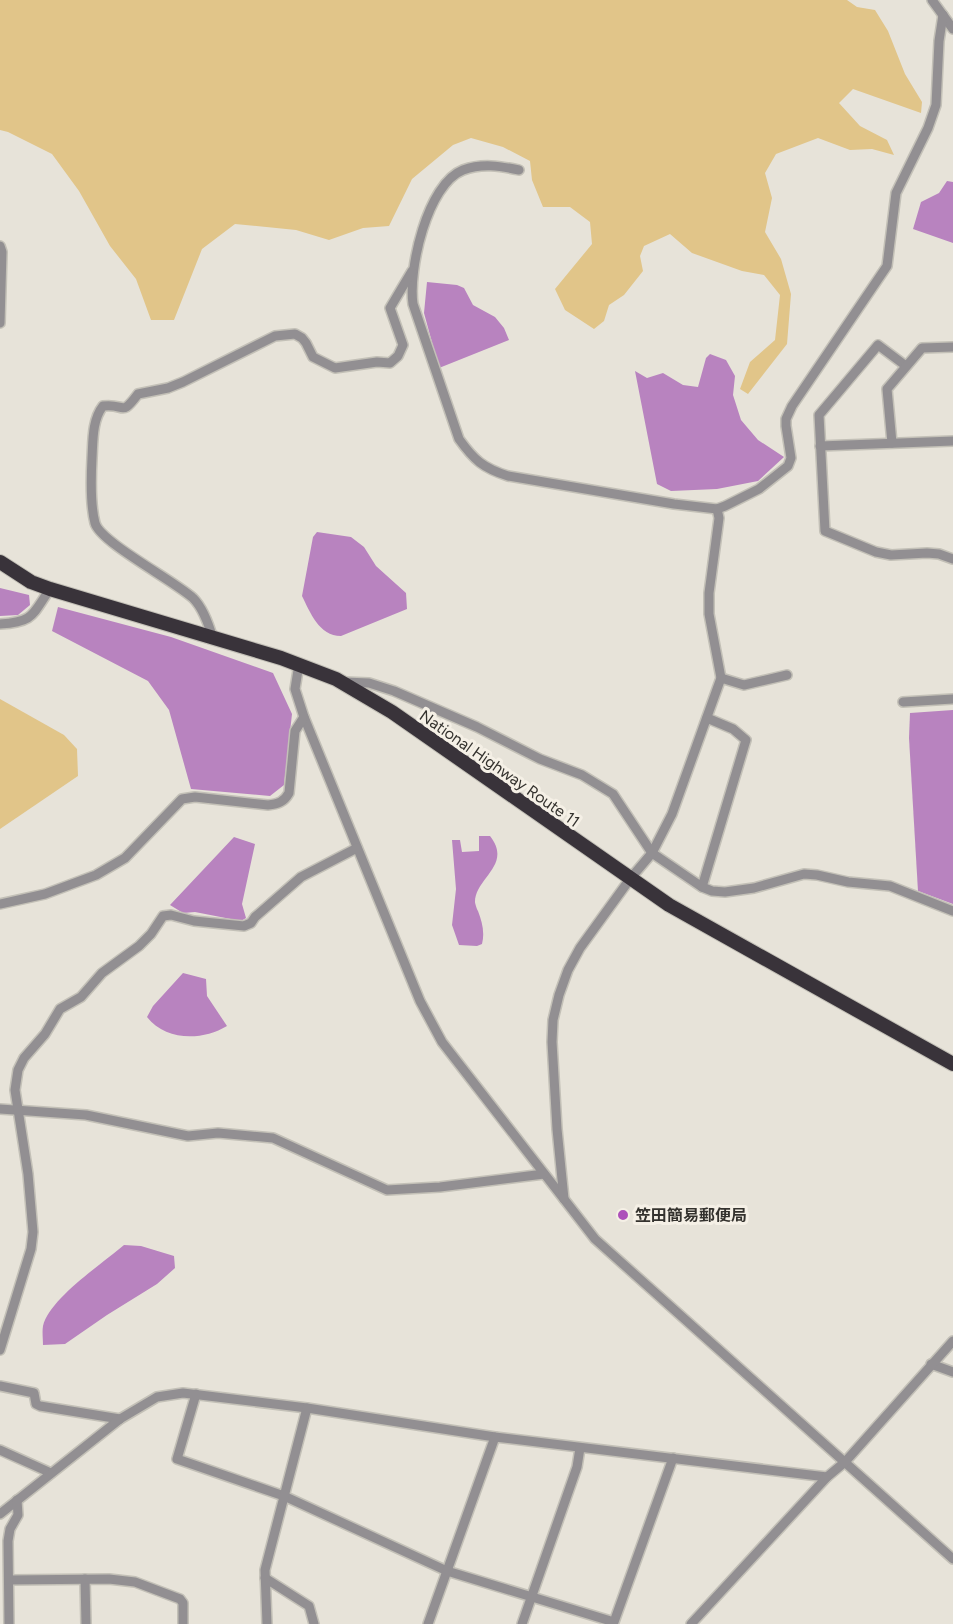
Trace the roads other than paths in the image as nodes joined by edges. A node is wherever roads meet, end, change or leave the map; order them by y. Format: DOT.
graph roads {
  1 [pos="932,0"];
  2 [pos="943,15"];
  3 [pos="953,28"];
  4 [pos="519,170"];
  5 [pos="0,246"];
  6 [pos="416,264"];
  7 [pos="0,323"];
  8 [pos="953,347"];
  9 [pos="906,366"];
  10 [pos="953,441"];
  11 [pos="892,443"];
  12 [pos="820,446"];
  13 [pos="717,508"];
  14 [pos="953,559"];
  15 [pos="0,562"];
  16 [pos="50,589"];
  17 [pos="0,624"];
  18 [pos="213,639"];
  19 [pos="299,664"];
  20 [pos="787,675"];
  21 [pos="721,678"];
  22 [pos="342,682"];
  23 [pos="953,699"];
  24 [pos="903,702"];
  25 [pos="303,717"];
  26 [pos="707,718"];
  27 [pos="357,848"];
  28 [pos="652,853"];
  29 [pos="630,879"];
  30 [pos="702,887"];
  31 [pos="0,904"];
  32 [pos="953,911"];
  33 [pos="953,1064"];
  34 [pos="0,1108"];
  35 [pos="17,1108"];
  36 [pos="544,1174"];
  37 [pos="565,1202"];
  38 [pos="953,1341"];
  39 [pos="0,1350"];
  40 [pos="931,1364"];
  41 [pos="953,1372"];
  42 [pos="0,1386"];
  43 [pos="196,1394"];
  44 [pos="308,1408"];
  45 [pos="120,1419"];
  46 [pos="495,1437"];
  47 [pos="580,1448"];
  48 [pos="0,1450"];
  49 [pos="673,1458"];
  50 [pos="845,1462"];
  51 [pos="51,1473"];
  52 [pos="827,1477"];
  53 [pos="284,1496"];
  54 [pos="17,1500"];
  55 [pos="0,1514"];
  56 [pos="953,1559"];
  57 [pos="447,1571"];
  58 [pos="265,1578"];
  59 [pos="85,1579"];
  60 [pos="9,1580"];
  61 [pos="532,1596"];
  62 [pos="9,1624"];
  63 [pos="86,1624"];
  64 [pos="183,1624"];
  65 [pos="267,1624"];
  66 [pos="314,1624"];
  67 [pos="428,1624"];
  68 [pos="522,1624"];
  69 [pos="691,1624"];
  1 -- 2 [label="street"];
  2 -- 3 [label="street"];
  2 -- 13 [label="street"];
  4 -- 6 [label="street"];
  5 -- 7 [label="street"];
  6 -- 13 [label="street"];
  6 -- 18 [label="street"];
  8 -- 9 [label="street"];
  9 -- 11 [label="street"];
  9 -- 12 [label="street"];
  10 -- 11 [label="street"];
  11 -- 12 [label="street"];
  12 -- 14 [label="street"];
  13 -- 21 [label="street"];
  15 -- 16 [label="highway, National Highway Route 11"];
  16 -- 17 [label="street"];
  16 -- 18 [label="highway, National Highway Route 11"];
  18 -- 19 [label="highway, National Highway Route 11"];
  19 -- 22 [label="highway, National Highway Route 11"];
  19 -- 25 [label="street"];
  20 -- 21 [label="street"];
  21 -- 26 [label="street"];
  22 -- 28 [label="street"];
  22 -- 29 [label="highway, National Highway Route 11"];
  23 -- 24 [label="street"];
  25 -- 27 [label="street"];
  25 -- 31 [label="street"];
  26 -- 28 [label="street"];
  26 -- 30 [label="street"];
  27 -- 35 [label="street"];
  27 -- 36 [label="street"];
  28 -- 29 [label="street"];
  28 -- 30 [label="street"];
  29 -- 33 [label="highway, National Highway Route 11"];
  29 -- 37 [label="street"];
  30 -- 32 [label="street"];
  34 -- 35 [label="street"];
  35 -- 36 [label="street"];
  35 -- 39 [label="street"];
  36 -- 37 [label="street"];
  37 -- 50 [label="street"];
  38 -- 40 [label="street"];
  40 -- 41 [label="street"];
  40 -- 50 [label="street"];
  42 -- 45 [label="street"];
  43 -- 44 [label="street"];
  43 -- 45 [label="street"];
  43 -- 53 [label="street"];
  44 -- 46 [label="street"];
  44 -- 53 [label="street"];
  45 -- 51 [label="street"];
  46 -- 47 [label="street"];
  46 -- 57 [label="street"];
  47 -- 49 [label="street"];
  47 -- 61 [label="street"];
  48 -- 51 [label="street"];
  49 -- 52 [label="street"];
  49 -- 61 [label="street"];
  50 -- 52 [label="street"];
  50 -- 56 [label="street"];
  51 -- 54 [label="street"];
  52 -- 69 [label="street"];
  53 -- 57 [label="street"];
  53 -- 58 [label="street"];
  54 -- 55 [label="street"];
  54 -- 60 [label="street"];
  57 -- 61 [label="street"];
  57 -- 67 [label="street"];
  58 -- 65 [label="street"];
  58 -- 66 [label="street"];
  59 -- 60 [label="street"];
  59 -- 63 [label="street"];
  59 -- 64 [label="street"];
  60 -- 62 [label="street"];
  61 -- 68 [label="street"];
}
